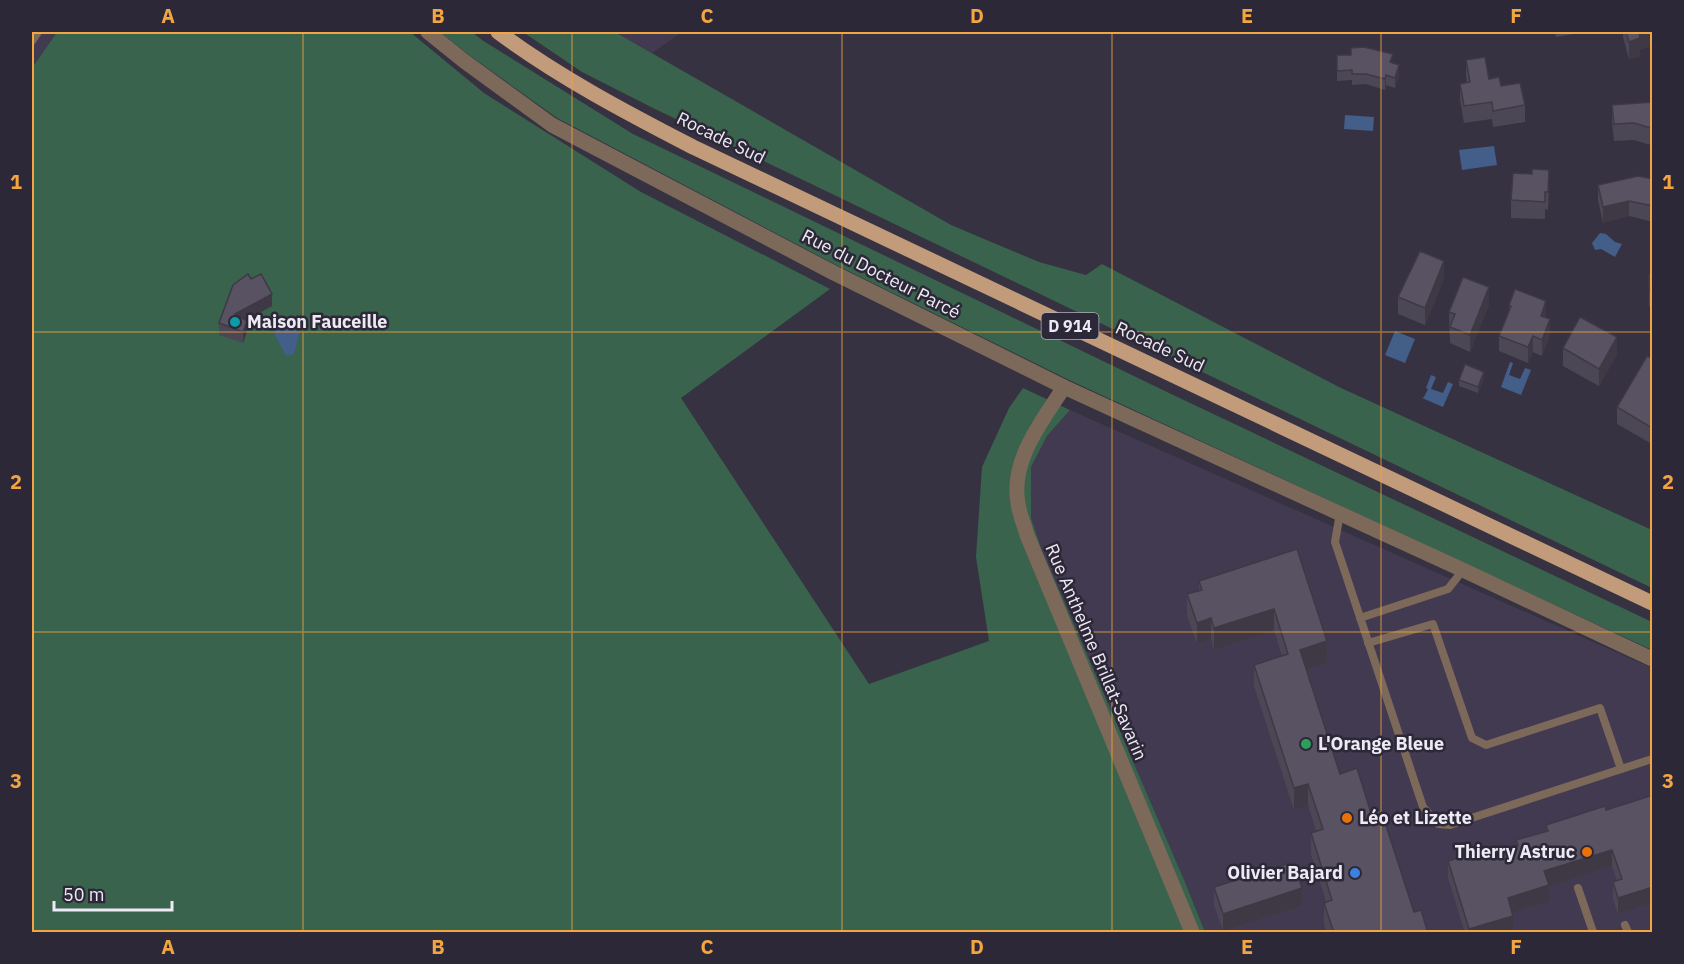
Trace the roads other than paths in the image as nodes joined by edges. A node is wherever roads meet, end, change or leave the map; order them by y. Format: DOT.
graph roads {
  1 [pos="38,32"];
  2 [pos="428,32"];
  3 [pos="498,32"];
  4 [pos="32,41"];
  5 [pos="1064,387"];
  6 [pos="1340,513"];
  7 [pos="1463,570"];
  8 [pos="1653,603"];
  9 [pos="1360,618"];
  10 [pos="1368,643"];
  11 [pos="1653,659"];
  12 [pos="1653,759"];
  13 [pos="1621,769"];
  14 [pos="1578,888"];
  15 [pos="1192,933"];
  16 [pos="1593,933"];
  1 -- 4 [label="lane"];
  2 -- 5 [label="street, Rue du Docteur Parcé"];
  3 -- 8 [label="main road, Rocade Sud / D 914"];
  5 -- 6 [label="street, Rue du Docteur Parcé"];
  5 -- 15 [label="street, Rue Anthelme Brillat-Savarin"];
  6 -- 7 [label="street, Rue du Docteur Parcé"];
  6 -- 9 [label="lane"];
  7 -- 9 [label="lane"];
  7 -- 11 [label="street, Rue du Docteur Parcé"];
  9 -- 10 [label="lane"];
  10 -- 13 [label="lane"];
  10 -- 13 [label="lane"];
  12 -- 13 [label="lane"];
  14 -- 16 [label="lane"];
}
